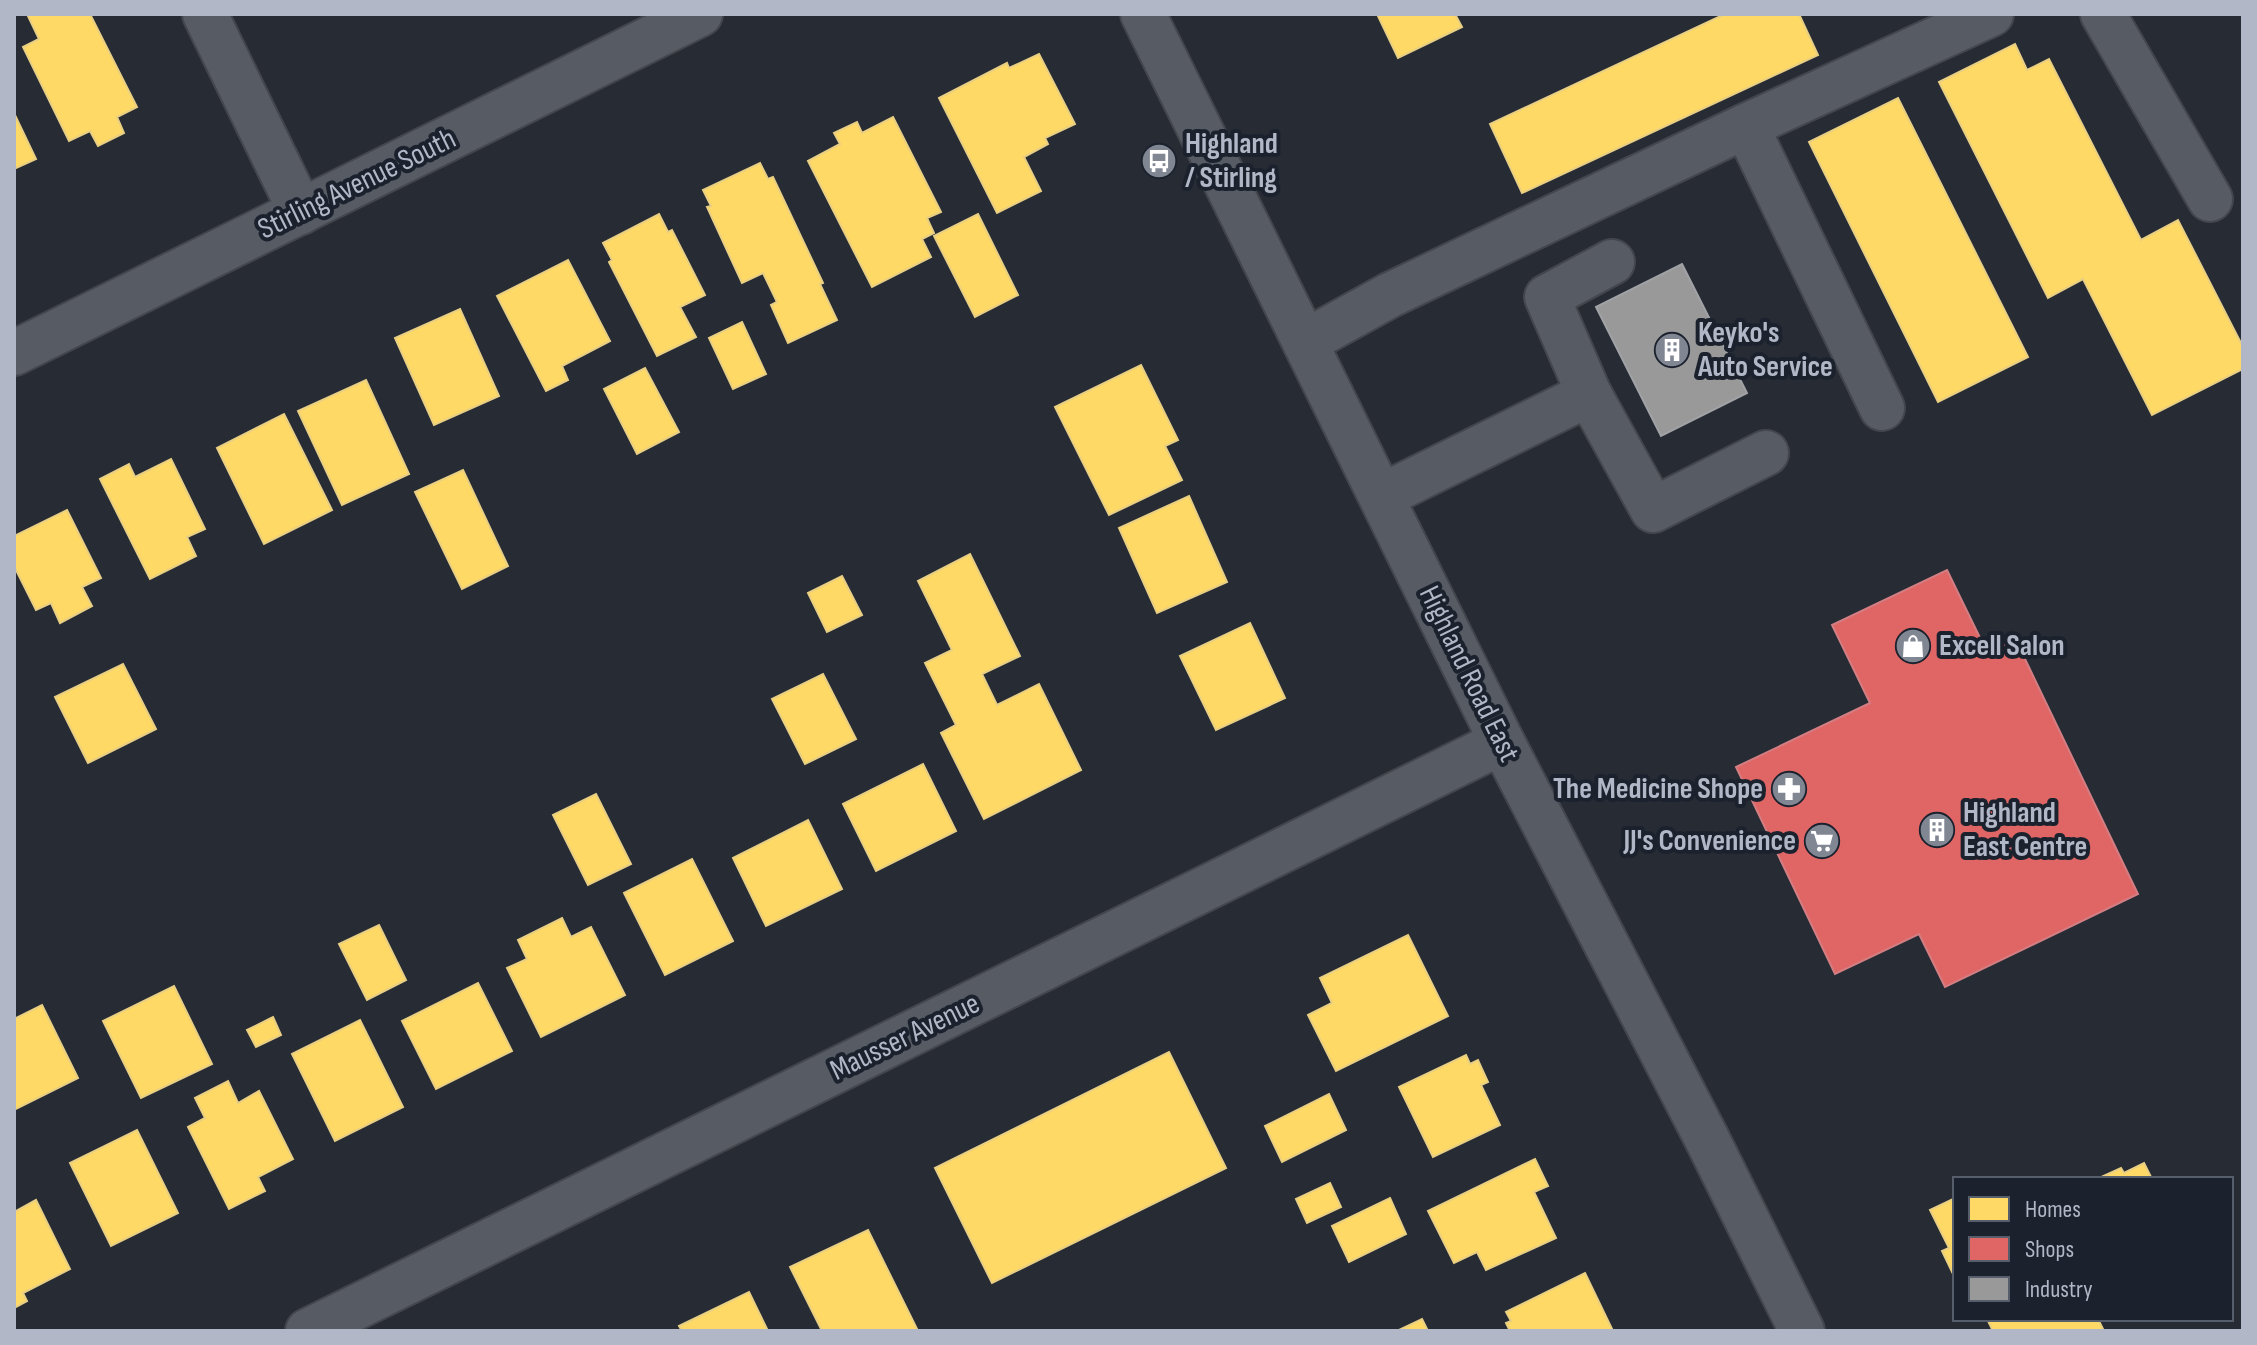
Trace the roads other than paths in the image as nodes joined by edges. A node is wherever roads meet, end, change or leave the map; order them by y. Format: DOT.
graph roads {
  1 [pos="205,14"];
  2 [pos="700,14"];
  3 [pos="1143,14"];
  4 [pos="1991,14"];
  5 [pos="2103,14"];
  6 [pos="1746,126"];
  7 [pos="2210,199"];
  8 [pos="301,212"];
  9 [pos="1612,262"];
  10 [pos="1305,342"];
  11 [pos="14,353"];
  12 [pos="1589,394"];
  13 [pos="1882,408"];
  14 [pos="1766,453"];
  15 [pos="1382,496"];
  16 [pos="1502,742"];
  17 [pos="308,1331"];
  18 [pos="1802,1331"];
  1 -- 8 [label="street"];
  2 -- 8 [label="street, Stirling Avenue South"];
  3 -- 10 [label="street, Highland Road East"];
  4 -- 6 [label="street"];
  5 -- 7 [label="street"];
  6 -- 10 [label="street"];
  6 -- 13 [label="street"];
  8 -- 11 [label="street, Stirling Avenue South"];
  9 -- 12 [label="street"];
  10 -- 15 [label="street, Highland Road East"];
  12 -- 14 [label="street"];
  12 -- 15 [label="street"];
  15 -- 16 [label="street, Highland Road East"];
  16 -- 17 [label="street, Mausser Avenue"];
  16 -- 18 [label="street, Highland Road East"];
}
